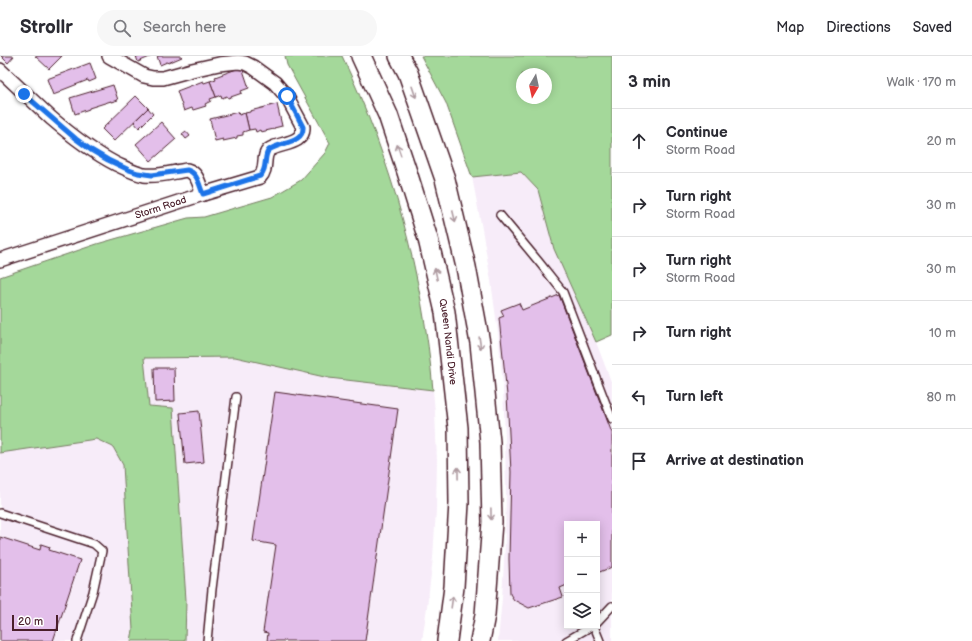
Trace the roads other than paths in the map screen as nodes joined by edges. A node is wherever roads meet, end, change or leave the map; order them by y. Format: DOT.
graph roads {
  1 [pos="109,56"];
  2 [pos="361,56"];
  3 [pos="399,56"];
  4 [pos="0,70"];
  5 [pos="203,194"];
  6 [pos="500,215"];
  7 [pos="0,260"];
  8 [pos="236,398"];
  9 [pos="612,419"];
  10 [pos="0,513"];
  11 [pos="612,606"];
  12 [pos="600,619"];
  13 [pos="588,629"];
  14 [pos="594,629"];
  15 [pos="79,641"];
  16 [pos="207,641"];
  17 [pos="446,641"];
  18 [pos="480,641"];
  19 [pos="566,641"];
  20 [pos="600,641"];
  1 -- 5 [label="street, Storm Road"];
  17 -- 2 [label="main road, Queen Nandi Drive, one-way"];
  3 -- 18 [label="main road, one-way"];
  4 -- 5 [label="street"];
  5 -- 7 [label="street, Storm Road"];
  6 -- 9 [label="lane"];
  8 -- 16 [label="lane"];
  10 -- 15 [label="lane"];
  11 -- 12 [label="lane"];
  13 -- 19 [label="lane"];
  14 -- 20 [label="lane"];
}
